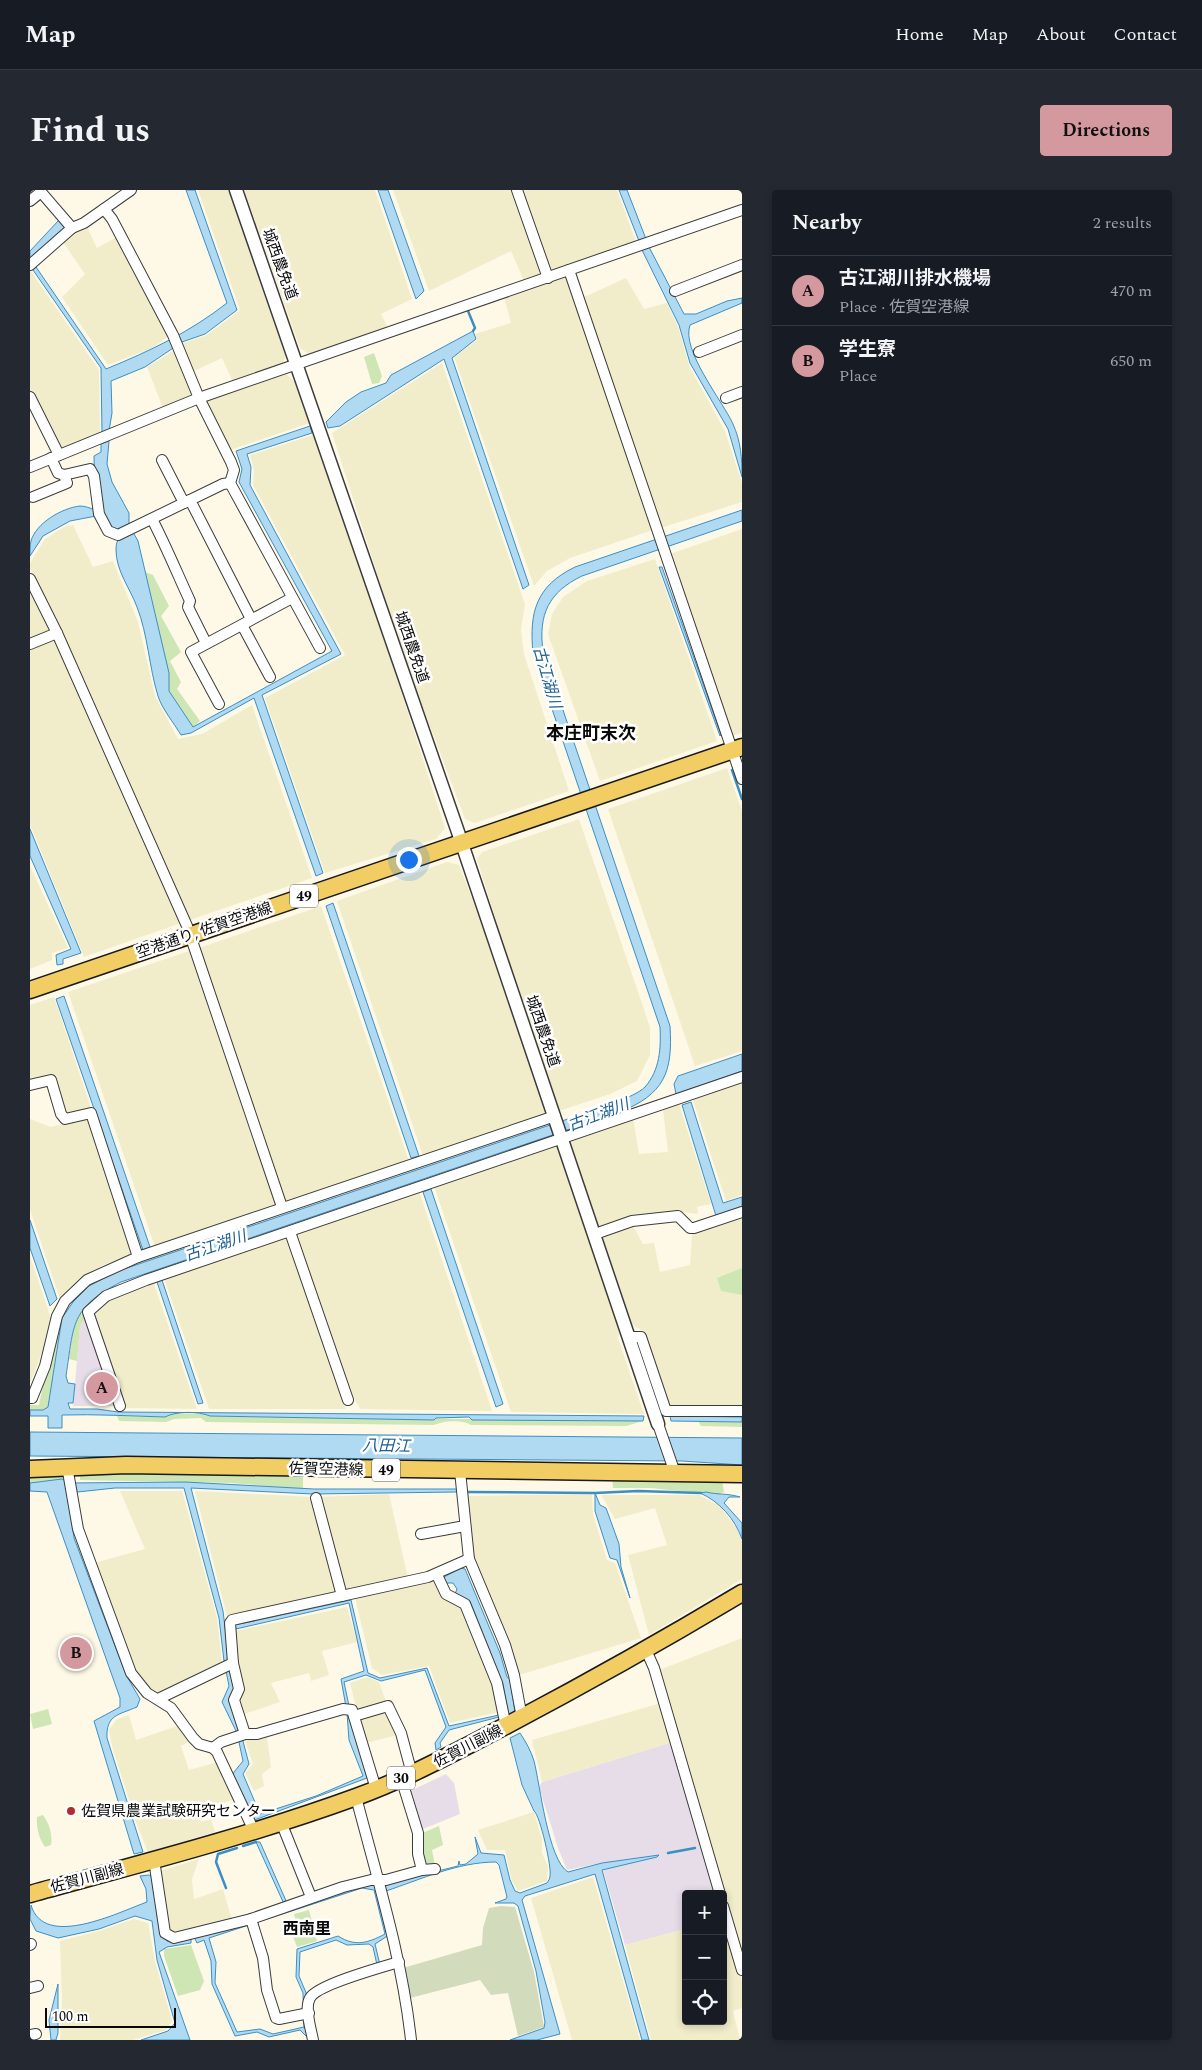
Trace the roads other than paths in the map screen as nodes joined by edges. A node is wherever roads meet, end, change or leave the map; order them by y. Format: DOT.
graph roads {
  1 [pos="130,190"];
  2 [pos="236,190"];
  3 [pos="517,190"];
  4 [pos="41,191"];
  5 [pos="30,201"];
  6 [pos="104,209"];
  7 [pos="742,210"];
  8 [pos="68,223"];
  9 [pos="31,264"];
  10 [pos="742,265"];
  11 [pos="569,270"];
  12 [pos="548,278"];
  13 [pos="675,291"];
  14 [pos="742,335"];
  15 [pos="699,352"];
  16 [pos="298,365"];
  17 [pos="742,392"];
  18 [pos="30,398"];
  19 [pos="199,398"];
  20 [pos="726,398"];
  21 [pos="55,457"];
  22 [pos="162,460"];
  23 [pos="30,466"];
  24 [pos="64,475"];
  25 [pos="230,483"];
  26 [pos="33,497"];
  27 [pos="187,501"];
  28 [pos="152,519"];
  29 [pos="30,579"];
  30 [pos="292,598"];
  31 [pos="252,620"];
  32 [pos="242,624"];
  33 [pos="57,633"];
  34 [pos="206,643"];
  35 [pos="30,644"];
  36 [pos="320,648"];
  37 [pos="270,677"];
  38 [pos="219,704"];
  39 [pos="737,749"];
  40 [pos="742,779"];
  41 [pos="462,843"];
  42 [pos="190,935"];
  43 [pos="30,990"];
  44 [pos="742,1077"];
  45 [pos="30,1085"];
  46 [pos="555,1116"];
  47 [pos="562,1139"];
  48 [pos="282,1207"];
  49 [pos="742,1212"];
  50 [pos="290,1232"];
  51 [pos="595,1234"];
  52 [pos="138,1257"];
  53 [pos="629,1337"];
  54 [pos="30,1398"];
  55 [pos="348,1400"];
  56 [pos="120,1406"];
  57 [pos="742,1411"];
  58 [pos="658,1424"];
  59 [pos="30,1469"];
  60 [pos="460,1471"];
  61 [pos="69,1473"];
  62 [pos="674,1473"];
  63 [pos="742,1474"];
  64 [pos="316,1498"];
  65 [pos="465,1526"];
  66 [pos="421,1534"];
  67 [pos="470,1559"];
  68 [pos="437,1575"];
  69 [pos="742,1593"];
  70 [pos="342,1596"];
  71 [pos="646,1650"];
  72 [pos="233,1663"];
  73 [pos="158,1699"];
  74 [pos="354,1716"];
  75 [pos="522,1718"];
  76 [pos="506,1727"];
  77 [pos="245,1734"];
  78 [pos="213,1748"];
  79 [pos="406,1776"];
  80 [pos="376,1789"];
  81 [pos="356,1797"];
  82 [pos="281,1822"];
  83 [pos="254,1831"];
  84 [pos="154,1860"];
  85 [pos="435,1869"];
  86 [pos="422,1870"];
  87 [pos="379,1880"];
  88 [pos="719,1890"];
  89 [pos="30,1894"];
  90 [pos="311,1896"];
  91 [pos="727,1919"];
  92 [pos="252,1923"];
  93 [pos="399,1962"];
  94 [pos="742,1970"];
  95 [pos="306,2014"];
  96 [pos="313,2040"];
  97 [pos="411,2040"];
  1 -- 6 [label="street"];
  2 -- 16 [label="street, 城西農免道"];
  3 -- 12 [label="street"];
  4 -- 5 [label="street"];
  4 -- 8 [label="street"];
  6 -- 8 [label="street"];
  6 -- 19 [label="street"];
  7 -- 11 [label="street"];
  8 -- 9 [label="street"];
  10 -- 13 [label="street"];
  11 -- 12 [label="street"];
  11 -- 39 [label="street"];
  12 -- 16 [label="street"];
  14 -- 15 [label="street"];
  16 -- 19 [label="street"];
  16 -- 41 [label="street, 城西農免道"];
  17 -- 20 [label="street"];
  18 -- 21 [label="street"];
  19 -- 21 [label="street"];
  19 -- 25 [label="street"];
  21 -- 23 [label="street"];
  21 -- 24 [label="street"];
  22 -- 27 [label="street"];
  24 -- 26 [label="street"];
  24 -- 28 [label="street"];
  25 -- 27 [label="street"];
  25 -- 30 [label="street"];
  27 -- 28 [label="street"];
  27 -- 31 [label="street"];
  28 -- 34 [label="street"];
  29 -- 33 [label="street"];
  30 -- 31 [label="street"];
  30 -- 36 [label="street"];
  31 -- 32 [label="street"];
  32 -- 34 [label="street"];
  32 -- 37 [label="street"];
  33 -- 35 [label="street"];
  33 -- 42 [label="street"];
  34 -- 38 [label="street"];
  39 -- 40 [label="street"];
  39 -- 41 [label="main road, 空港通り, 佐賀空港線 / 49"];
  41 -- 42 [label="main road, 空港通り, 佐賀空港線 / 49"];
  41 -- 46 [label="street, 城西農免道"];
  42 -- 43 [label="main road, 空港通り, 佐賀空港線 / 49"];
  42 -- 48 [label="street"];
  44 -- 47 [label="street"];
  45 -- 52 [label="street"];
  46 -- 47 [label="street, 城西農免道"];
  46 -- 48 [label="street"];
  47 -- 50 [label="street"];
  47 -- 51 [label="street"];
  48 -- 52 [label="street"];
  49 -- 51 [label="street"];
  50 -- 55 [label="street"];
  50 -- 56 [label="street"];
  51 -- 53 [label="street"];
  52 -- 54 [label="street"];
  53 -- 57 [label="street"];
  53 -- 58 [label="street"];
  58 -- 62 [label="street"];
  59 -- 61 [label="main road, 佐賀空港線 / 49"];
  60 -- 61 [label="main road, 佐賀空港線 / 49"];
  60 -- 62 [label="main road, 佐賀空港線 / 49"];
  60 -- 65 [label="street"];
  61 -- 73 [label="street"];
  62 -- 63 [label="main road, 佐賀空港線 / 49"];
  64 -- 70 [label="street"];
  65 -- 66 [label="street"];
  65 -- 67 [label="street"];
  67 -- 68 [label="street"];
  67 -- 75 [label="street"];
  68 -- 70 [label="street"];
  68 -- 76 [label="street"];
  69 -- 71 [label="main road, 佐賀川副線 / 30"];
  70 -- 72 [label="street"];
  71 -- 75 [label="main road, 佐賀川副線 / 30"];
  71 -- 88 [label="street"];
  72 -- 73 [label="street"];
  72 -- 77 [label="street"];
  73 -- 78 [label="street"];
  74 -- 77 [label="street"];
  74 -- 79 [label="street"];
  74 -- 80 [label="street"];
  75 -- 76 [label="main road, 佐賀川副線 / 30"];
  76 -- 79 [label="main road, 佐賀川副線 / 30"];
  77 -- 78 [label="street"];
  78 -- 83 [label="street"];
  79 -- 80 [label="main road, 佐賀川副線 / 30"];
  79 -- 86 [label="street"];
  80 -- 81 [label="main road, 佐賀川副線 / 30"];
  81 -- 82 [label="main road, 佐賀川副線 / 30"];
  81 -- 87 [label="street"];
  82 -- 83 [label="main road, 佐賀川副線 / 30"];
  82 -- 90 [label="street"];
  83 -- 84 [label="main road, 佐賀川副線 / 30"];
  84 -- 89 [label="main road, 佐賀川副線 / 30"];
  84 -- 92 [label="street"];
  85 -- 86 [label="street"];
  86 -- 87 [label="street"];
  87 -- 90 [label="street"];
  87 -- 93 [label="street"];
  90 -- 92 [label="street"];
  91 -- 94 [label="street"];
  92 -- 95 [label="street"];
  93 -- 95 [label="street"];
  93 -- 97 [label="street"];
  95 -- 96 [label="street"];
}
